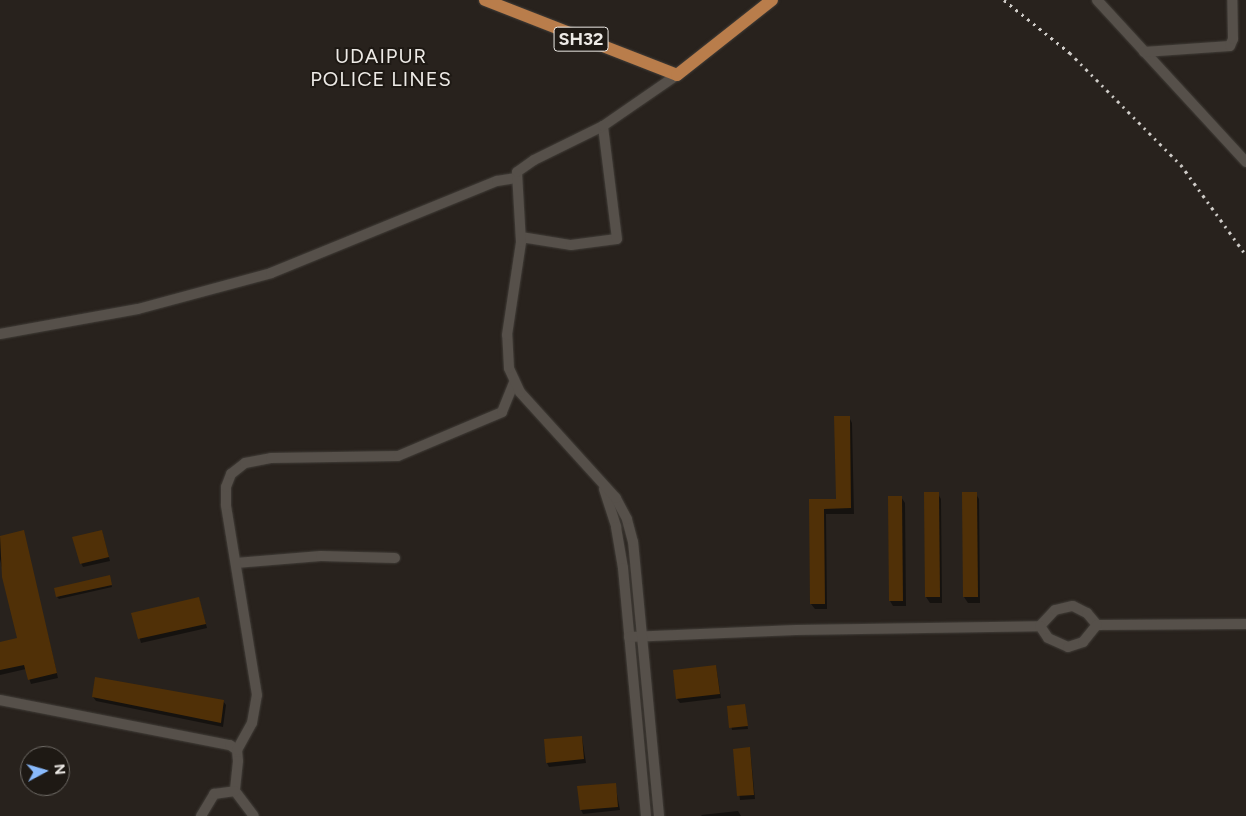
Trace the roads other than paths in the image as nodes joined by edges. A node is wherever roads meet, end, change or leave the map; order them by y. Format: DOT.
graph roads {
  1 [pos="485,0"];
  2 [pos="772,0"];
  3 [pos="1096,0"];
  4 [pos="1232,0"];
  5 [pos="1144,52"];
  6 [pos="677,75"];
  7 [pos="603,126"];
  8 [pos="1246,162"];
  9 [pos="516,178"];
  10 [pos="521,237"];
  11 [pos="0,334"];
  12 [pos="514,383"];
  13 [pos="597,477"];
  14 [pos="395,558"];
  15 [pos="236,563"];
  16 [pos="1246,624"];
  17 [pos="1097,625"];
  18 [pos="1040,626"];
  19 [pos="629,637"];
  20 [pos="642,637"];
  21 [pos="0,700"];
  22 [pos="237,750"];
  23 [pos="235,791"];
  24 [pos="201,816"];
  25 [pos="254,816"];
  26 [pos="646,816"];
  27 [pos="659,816"];
  1 -- 6 [label="main road, SH32"];
  2 -- 6 [label="main road"];
  3 -- 5 [label="street"];
  4 -- 5 [label="street"];
  5 -- 8 [label="street"];
  6 -- 7 [label="street"];
  7 -- 9 [label="street"];
  7 -- 10 [label="street"];
  9 -- 10 [label="street"];
  9 -- 11 [label="street"];
  10 -- 12 [label="street"];
  12 -- 13 [label="street"];
  12 -- 15 [label="street"];
  13 -- 19 [label="street"];
  13 -- 20 [label="street"];
  14 -- 15 [label="street"];
  15 -- 22 [label="street"];
  16 -- 17 [label="street"];
  17 -- 18 [label="street"];
  17 -- 18 [label="street"];
  18 -- 20 [label="street"];
  19 -- 20 [label="street"];
  19 -- 26 [label="street"];
  20 -- 27 [label="street"];
  21 -- 22 [label="street"];
  22 -- 23 [label="street"];
  23 -- 24 [label="street"];
  23 -- 25 [label="street"];
}
